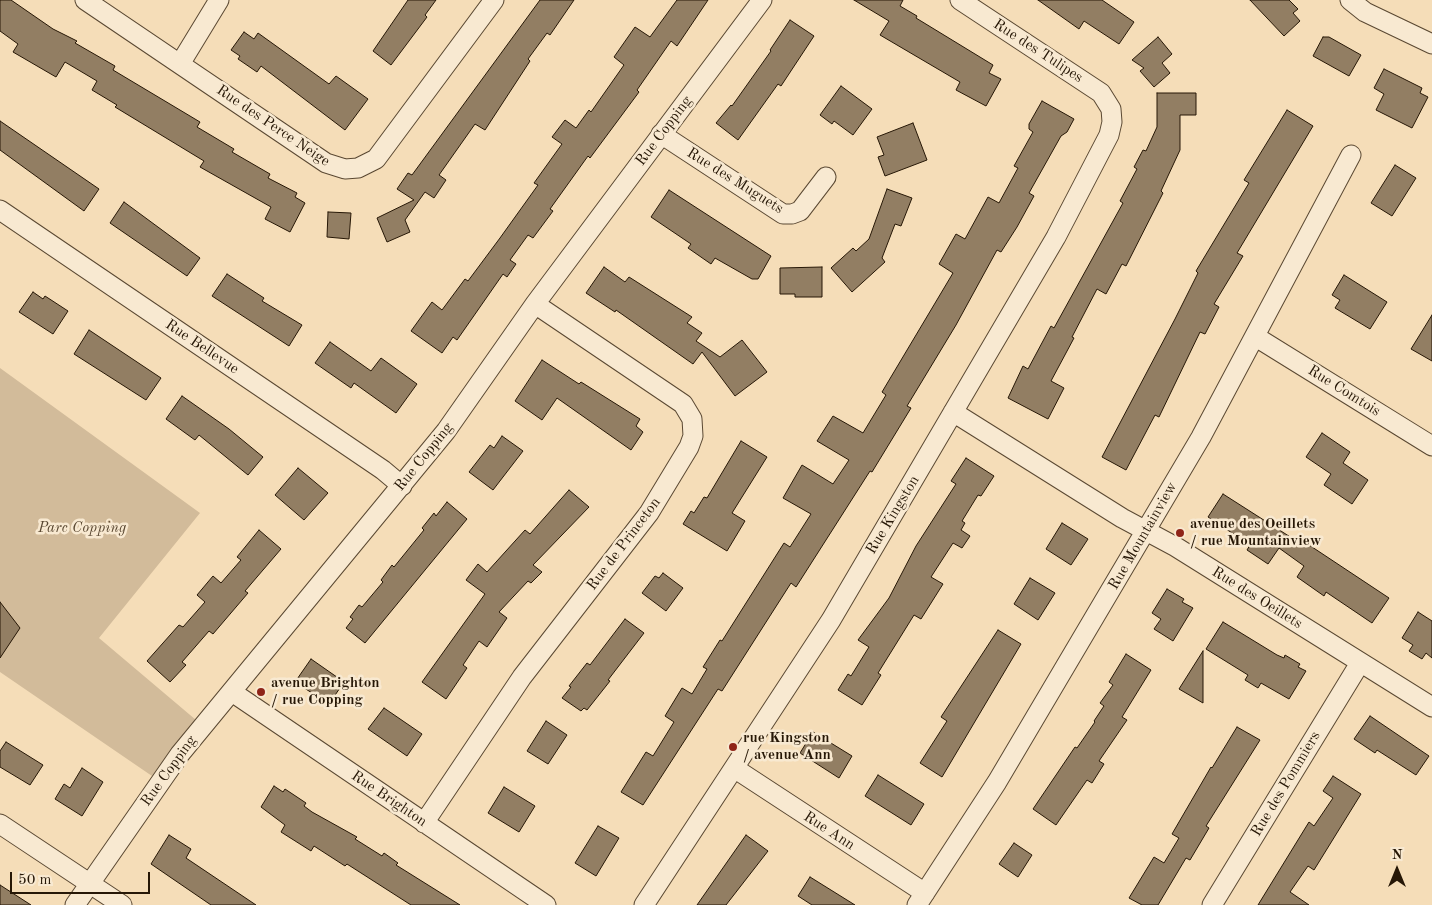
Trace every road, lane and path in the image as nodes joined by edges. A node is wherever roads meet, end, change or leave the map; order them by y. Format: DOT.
graph roads {
  1 [pos="84,0"];
  2 [pos="219,0"];
  3 [pos="494,0"];
  4 [pos="762,0"];
  5 [pos="960,0"];
  6 [pos="1350,0"];
  7 [pos="1432,44"];
  8 [pos="180,64"];
  9 [pos="1111,109"];
  10 [pos="661,134"];
  11 [pos="1351,155"];
  12 [pos="826,178"];
  13 [pos="0,210"];
  14 [pos="535,304"];
  15 [pos="1256,336"];
  16 [pos="954,412"];
  17 [pos="1432,446"];
  18 [pos="402,486"];
  19 [pos="1146,531"];
  20 [pos="1360,662"];
  21 [pos="232,692"];
  22 [pos="1432,707"];
  23 [pos="734,768"];
  24 [pos="424,823"];
  25 [pos="0,824"];
  26 [pos="90,883"];
  27 [pos="921,899"];
  28 [pos="75,905"];
  29 [pos="122,905"];
  30 [pos="546,905"];
  31 [pos="644,905"];
  32 [pos="1212,905"];
  1 -- 8 [label="street, Rue des Perce Neige"];
  2 -- 8 [label="street"];
  3 -- 8 [label="street, Rue des Perce Neige"];
  4 -- 10 [label="street, Rue Copping"];
  5 -- 9 [label="street, Rue des Tulipes"];
  6 -- 7 [label="street"];
  9 -- 16 [label="street, Rue Kingston"];
  10 -- 12 [label="street, Rue des Muguets"];
  10 -- 14 [label="street, Rue Copping"];
  11 -- 15 [label="street, Rue Mountainview"];
  13 -- 18 [label="street, Rue Bellevue"];
  14 -- 18 [label="street, Rue Copping"];
  14 -- 24 [label="street, Rue de Princeton"];
  15 -- 17 [label="street, Rue Comtois"];
  15 -- 19 [label="street, Rue Mountainview"];
  16 -- 19 [label="street, Rue des Oeillets"];
  16 -- 23 [label="street, Rue Kingston"];
  18 -- 21 [label="street, Rue Copping"];
  19 -- 20 [label="street, Rue des Oeillets"];
  19 -- 27 [label="street, Rue Mountainview"];
  20 -- 22 [label="street, Rue des Oeillets"];
  20 -- 32 [label="street, Rue des Pommiers"];
  21 -- 24 [label="street, Rue Brighton"];
  21 -- 26 [label="street, Rue Copping"];
  23 -- 27 [label="street, Rue Ann"];
  23 -- 31 [label="street, Rue Kingston"];
  24 -- 30 [label="street, Rue Brighton"];
  25 -- 26 [label="street"];
  26 -- 28 [label="street, Rue Copping"];
  26 -- 29 [label="street"];
}
